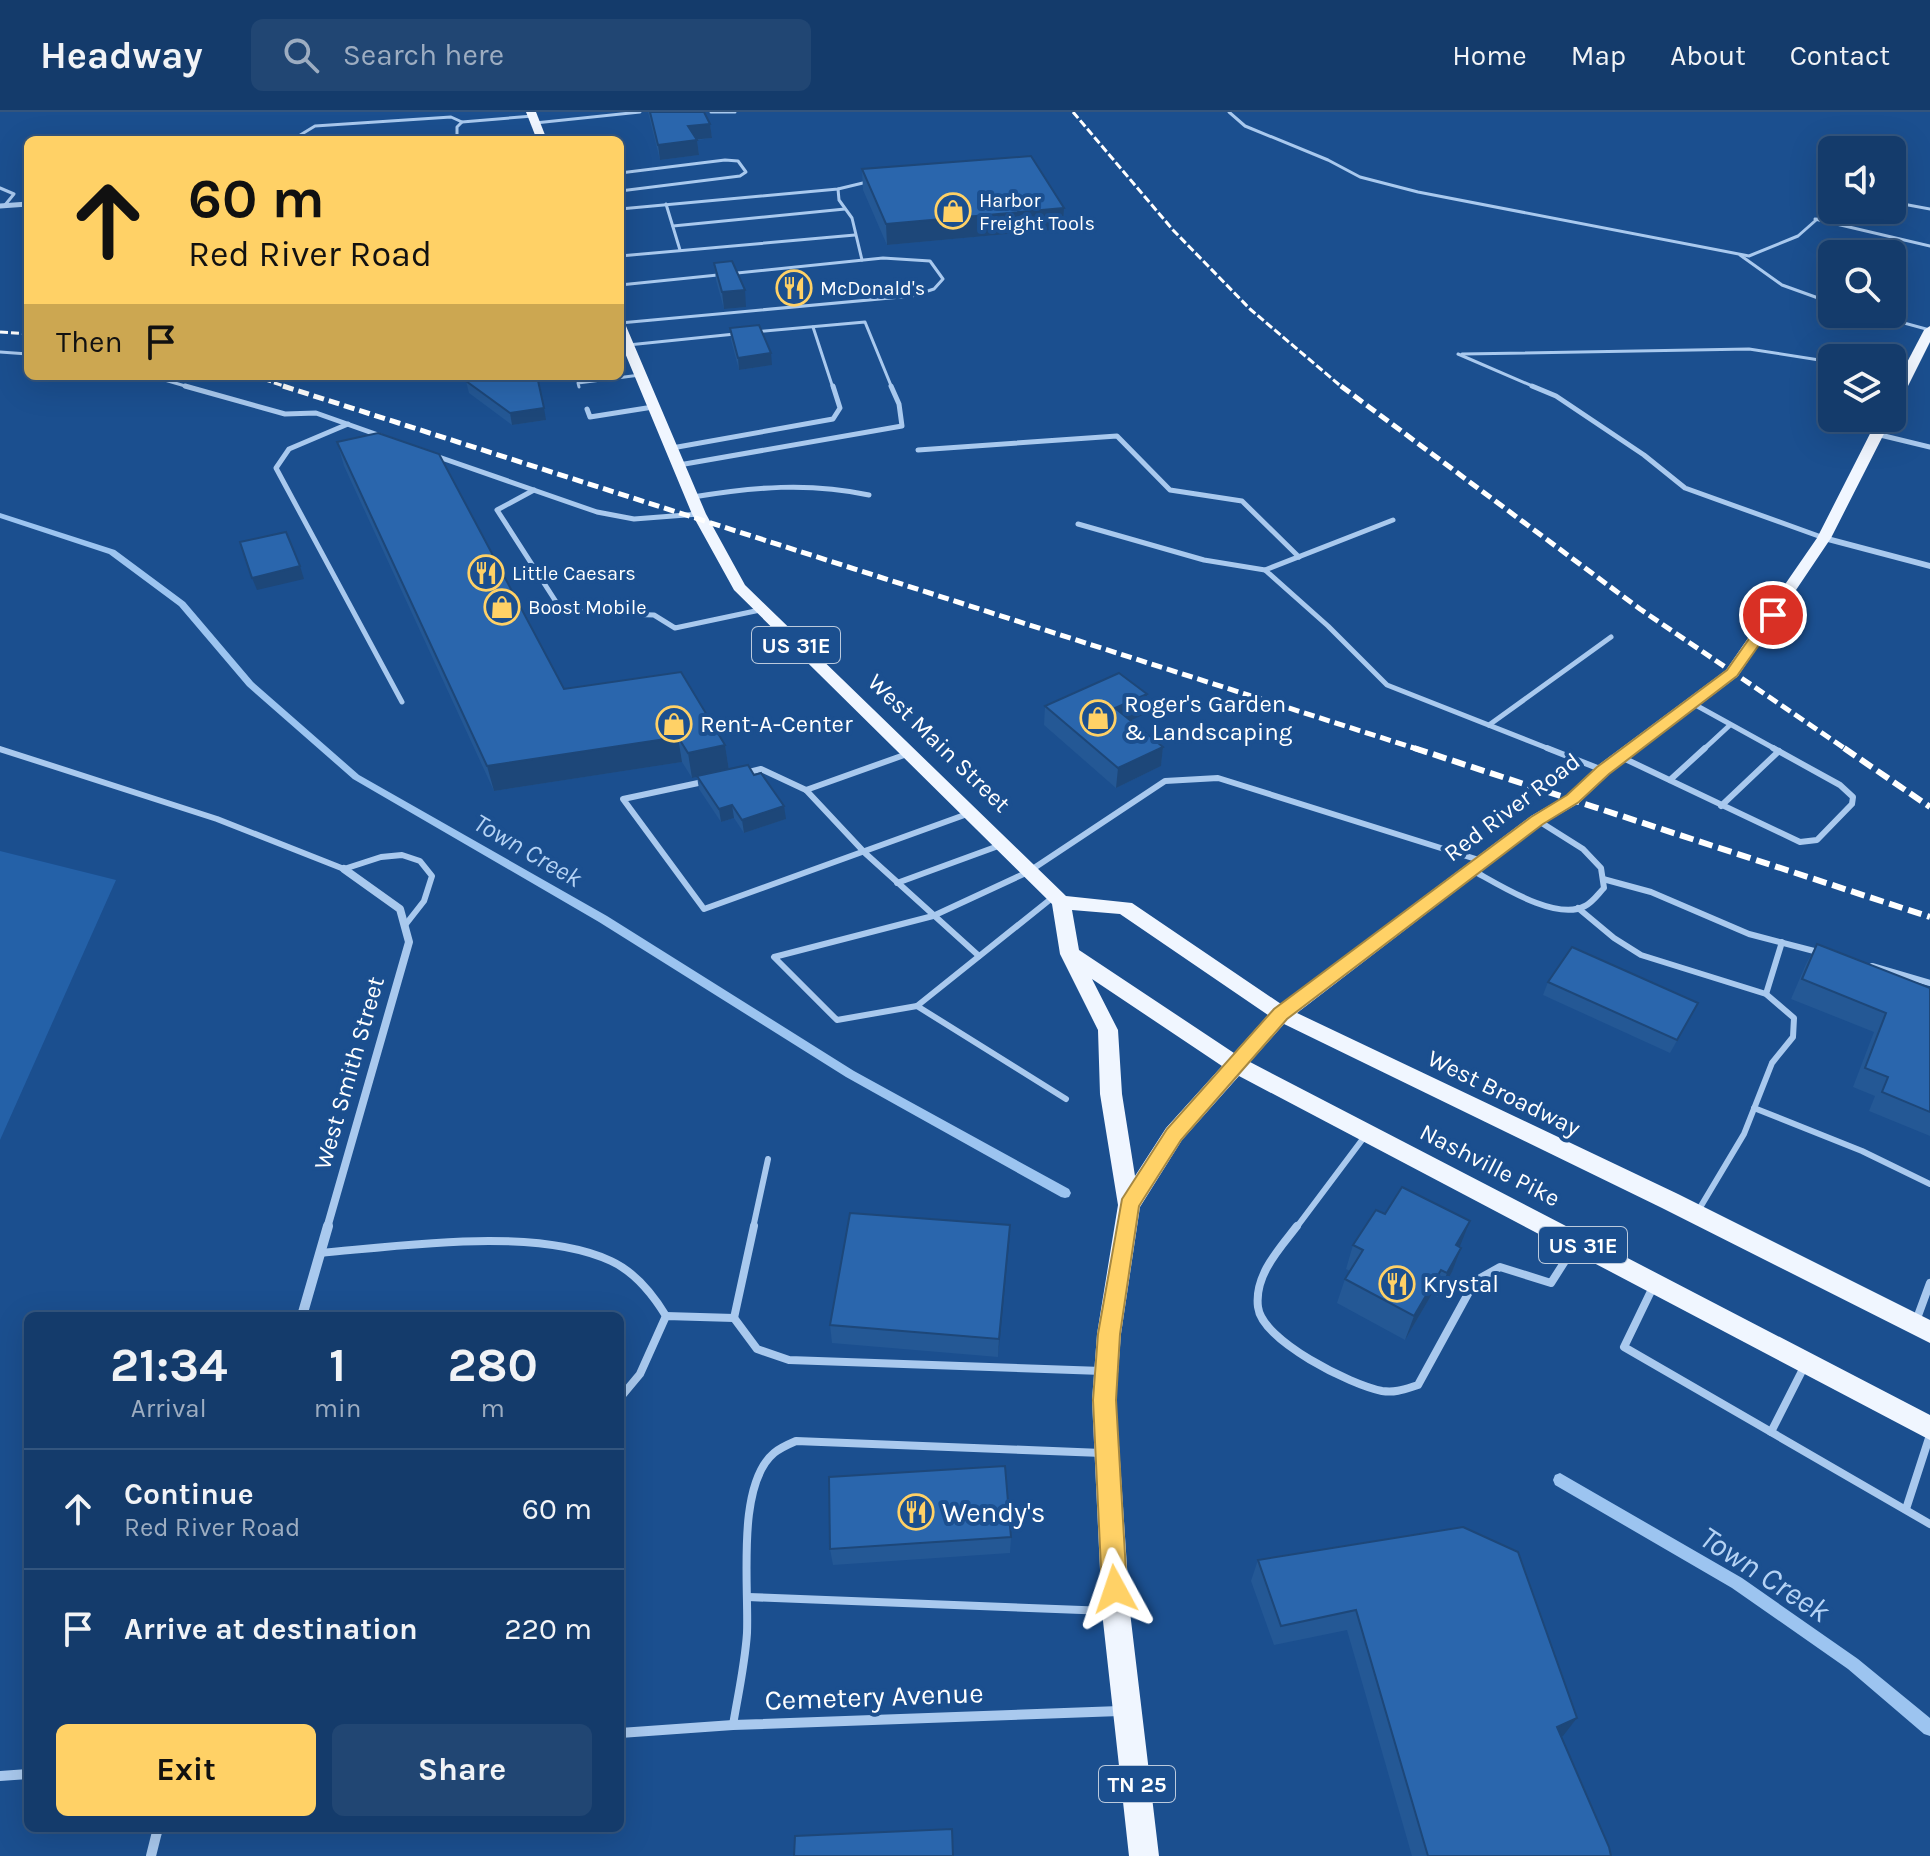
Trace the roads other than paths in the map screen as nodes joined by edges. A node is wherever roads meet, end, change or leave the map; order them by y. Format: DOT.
graph roads {
  1 [pos="640,112"];
  2 [pos="711,112"];
  3 [pos="735,112"];
  4 [pos="1229,112"];
  5 [pos="533,117"];
  6 [pos="462,122"];
  7 [pos="299,136"];
  8 [pos="457,136"];
  9 [pos="540,136"];
  10 [pos="624,173"];
  11 [pos="873,181"];
  12 [pos="0,188"];
  13 [pos="838,189"];
  14 [pos="624,190"];
  15 [pos="24,204"];
  16 [pos="666,204"];
  17 [pos="1906,205"];
  18 [pos="3,206"];
  19 [pos="624,209"];
  20 [pos="845,209"];
  21 [pos="1930,209"];
  22 [pos="1818,217"];
  23 [pos="1815,219"];
  24 [pos="673,226"];
  25 [pos="855,235"];
  26 [pos="1930,246"];
  27 [pos="680,250"];
  28 [pos="1739,254"];
  29 [pos="624,256"];
  30 [pos="862,260"];
  31 [pos="624,285"];
  32 [pos="1818,298"];
  33 [pos="1906,323"];
  34 [pos="624,324"];
  35 [pos="813,327"];
  36 [pos="1930,330"];
  37 [pos="624,334"];
  38 [pos="628,345"];
  39 [pos="1925,351"];
  40 [pos="0,352"];
  41 [pos="24,354"];
  42 [pos="1818,360"];
  43 [pos="1906,370"];
  44 [pos="640,375"];
  45 [pos="624,377"];
  46 [pos="165,380"];
  47 [pos="601,380"];
  48 [pos="579,387"];
  49 [pos="654,407"];
  50 [pos="587,409"];
  51 [pos="348,424"];
  52 [pos="1876,434"];
  53 [pos="393,441"];
  54 [pos="1930,447"];
  55 [pos="672,448"];
  56 [pos="918,450"];
  57 [pos="423,451"];
  58 [pos="679,465"];
  59 [pos="534,490"];
  60 [pos="869,495"];
  61 [pos="693,497"];
  62 [pos="699,514"];
  63 [pos="1393,520"];
  64 [pos="1078,524"];
  65 [pos="1824,538"];
  66 [pos="1299,557"];
  67 [pos="1930,566"];
  68 [pos="1265,570"];
  69 [pos="760,610"];
  70 [pos="1611,637"];
  71 [pos="402,702"];
  72 [pos="1692,703"];
  73 [pos="1489,725"];
  74 [pos="1730,725"];
  75 [pos="0,749"];
  76 [pos="1779,751"];
  77 [pos="908,754"];
  78 [pos="1621,757"];
  79 [pos="1603,770"];
  80 [pos="731,776"];
  81 [pos="715,779"];
  82 [pos="1670,780"];
  83 [pos="806,790"];
  84 [pos="1721,806"];
  85 [pos="970,813"];
  86 [pos="1537,820"];
  87 [pos="1001,845"];
  88 [pos="865,853"];
  89 [pos="1477,866"];
  90 [pos="344,869"];
  91 [pos="1028,872"];
  92 [pos="1603,879"];
  93 [pos="897,883"];
  94 [pos="1058,899"];
  95 [pos="1578,908"];
  96 [pos="933,916"];
  97 [pos="406,924"];
  98 [pos="1782,942"];
  99 [pos="1823,953"];
  100 [pos="1070,954"];
  101 [pos="979,956"];
  102 [pos="1864,964"];
  103 [pos="1930,983"];
  104 [pos="1766,994"];
  105 [pos="917,1006"];
  106 [pos="1281,1014"];
  107 [pos="1235,1064"];
  108 [pos="1066,1099"];
  109 [pos="1754,1108"];
  110 [pos="1367,1133"];
  111 [pos="768,1159"];
  112 [pos="1930,1184"];
  113 [pos="1129,1205"];
  114 [pos="1696,1214"];
  115 [pos="1577,1241"];
  116 [pos="320,1253"];
  117 [pos="1655,1281"];
  118 [pos="1930,1283"];
  119 [pos="303,1312"];
  120 [pos="666,1316"];
  121 [pos="734,1318"];
  122 [pos="1922,1328"];
  123 [pos="1805,1364"];
  124 [pos="1106,1371"];
  125 [pos="624,1393"];
  126 [pos="1930,1428"];
  127 [pos="1771,1432"];
  128 [pos="1930,1435"];
  129 [pos="1106,1454"];
  130 [pos="1906,1509"];
  131 [pos="1930,1524"];
  132 [pos="748,1597"];
  133 [pos="1116,1612"];
  134 [pos="1129,1711"];
  135 [pos="733,1725"];
  136 [pos="624,1733"];
  137 [pos="24,1774"];
  138 [pos="0,1776"];
  139 [pos="157,1832"];
  140 [pos="151,1856"];
  141 [pos="1144,1856"];
  1 -- 5 [label="lane"];
  2 -- 3 [label="lane"];
  4 -- 28 [label="lane"];
  5 -- 6 [label="lane"];
  5 -- 9 [label="main road"];
  6 -- 7 [label="lane"];
  6 -- 8 [label="lane"];
  10 -- 14 [label="lane"];
  11 -- 13 [label="lane"];
  12 -- 18 [label="lane"];
  13 -- 16 [label="lane"];
  13 -- 20 [label="lane"];
  15 -- 18 [label="street"];
  16 -- 19 [label="lane"];
  16 -- 24 [label="lane"];
  17 -- 21 [label="lane"];
  20 -- 24 [label="lane"];
  20 -- 25 [label="lane"];
  22 -- 23 [label="lane"];
  23 -- 26 [label="lane"];
  23 -- 28 [label="lane"];
  24 -- 27 [label="lane"];
  25 -- 27 [label="lane"];
  25 -- 30 [label="lane"];
  27 -- 29 [label="lane"];
  28 -- 32 [label="lane"];
  30 -- 31 [label="lane"];
  30 -- 34 [label="lane"];
  33 -- 36 [label="lane"];
  35 -- 38 [label="lane"];
  35 -- 55 [label="lane"];
  35 -- 58 [label="lane"];
  36 -- 39 [label="main road"];
  37 -- 38 [label="main road, West Main Street / US 31E"];
  38 -- 44 [label="main road, West Main Street / US 31E"];
  39 -- 43 [label="main road"];
  40 -- 41 [label="lane"];
  42 -- 65 [label="lane"];
  44 -- 45 [label="lane"];
  44 -- 49 [label="main road, West Main Street / US 31E"];
  46 -- 51 [label="lane"];
  47 -- 48 [label="lane"];
  49 -- 50 [label="lane"];
  49 -- 55 [label="main road, West Main Street / US 31E"];
  51 -- 53 [label="lane"];
  51 -- 71 [label="lane"];
  52 -- 54 [label="lane"];
  52 -- 65 [label="main road, Red River Road / TN 25"];
  55 -- 58 [label="main road, West Main Street / US 31E"];
  56 -- 66 [label="lane"];
  57 -- 59 [label="lane"];
  58 -- 61 [label="main road, West Main Street / US 31E"];
  59 -- 62 [label="lane"];
  59 -- 69 [label="lane"];
  60 -- 61 [label="lane"];
  61 -- 62 [label="main road, West Main Street / US 31E"];
  62 -- 69 [label="main road, West Main Street / US 31E"];
  63 -- 66 [label="lane"];
  64 -- 68 [label="lane"];
  65 -- 67 [label="street"];
  65 -- 72 [label="main road, Red River Road / TN 25"];
  66 -- 68 [label="lane"];
  68 -- 73 [label="lane"];
  69 -- 77 [label="main road, West Main Street / US 31E"];
  70 -- 73 [label="lane"];
  72 -- 74 [label="lane"];
  72 -- 78 [label="main road, Red River Road / TN 25"];
  73 -- 79 [label="lane"];
  74 -- 76 [label="lane"];
  74 -- 82 [label="lane"];
  75 -- 90 [label="lane"];
  76 -- 84 [label="lane"];
  76 -- 84 [label="lane"];
  77 -- 83 [label="lane"];
  77 -- 85 [label="main road, West Main Street / US 31E"];
  78 -- 79 [label="main road, Red River Road / TN 25"];
  78 -- 82 [label="lane"];
  79 -- 86 [label="main road, Red River Road / TN 25"];
  80 -- 83 [label="lane"];
  81 -- 88 [label="lane"];
  82 -- 84 [label="lane"];
  83 -- 88 [label="lane"];
  85 -- 87 [label="main road, West Main Street / US 31E"];
  85 -- 88 [label="lane"];
  86 -- 89 [label="main road, Red River Road / TN 25"];
  86 -- 92 [label="lane"];
  87 -- 91 [label="main road, West Main Street / US 31E"];
  87 -- 93 [label="lane"];
  88 -- 93 [label="lane"];
  89 -- 91 [label="lane"];
  89 -- 95 [label="lane"];
  89 -- 106 [label="main road, Red River Road / TN 25"];
  90 -- 97 [label="street"];
  90 -- 97 [label="lane"];
  91 -- 94 [label="main road, West Main Street / US 31E"];
  91 -- 96 [label="lane"];
  92 -- 95 [label="lane"];
  92 -- 98 [label="lane"];
  93 -- 96 [label="lane"];
  94 -- 100 [label="main road"];
  94 -- 101 [label="lane"];
  94 -- 106 [label="main road, West Broadway"];
  95 -- 104 [label="lane"];
  96 -- 101 [label="lane"];
  96 -- 105 [label="lane"];
  97 -- 116 [label="street, West Smith Street"];
  98 -- 99 [label="lane"];
  98 -- 104 [label="lane"];
  100 -- 107 [label="main road, US 31E"];
  100 -- 113 [label="main road"];
  101 -- 105 [label="lane"];
  102 -- 103 [label="lane"];
  104 -- 109 [label="lane"];
  105 -- 108 [label="lane"];
  106 -- 107 [label="main road, Red River Road / TN 25"];
  106 -- 114 [label="main road, West Broadway"];
  107 -- 110 [label="main road, Nashville Pike / US 31E"];
  107 -- 113 [label="main road, Red River Road / TN 25"];
  109 -- 112 [label="lane"];
  109 -- 114 [label="lane"];
  110 -- 115 [label="main road, Nashville Pike / US 31E"];
  110 -- 115 [label="lane"];
  111 -- 121 [label="lane"];
  113 -- 124 [label="main road, TN 25"];
  114 -- 122 [label="main road, West Broadway"];
  115 -- 117 [label="main road, Nashville Pike / US 31E"];
  116 -- 119 [label="street, West Smith Street"];
  116 -- 120 [label="lane"];
  117 -- 123 [label="main road, Nashville Pike / US 31E"];
  117 -- 127 [label="lane"];
  118 -- 122 [label="lane"];
  120 -- 121 [label="lane"];
  120 -- 125 [label="lane"];
  121 -- 124 [label="lane"];
  123 -- 126 [label="main road, Nashville Pike / US 31E"];
  123 -- 127 [label="lane"];
  124 -- 129 [label="main road, TN 25"];
  127 -- 130 [label="lane"];
  128 -- 130 [label="lane"];
  129 -- 132 [label="lane"];
  129 -- 133 [label="main road, TN 25"];
  130 -- 131 [label="lane"];
  132 -- 133 [label="lane"];
  132 -- 135 [label="lane"];
  133 -- 134 [label="main road, TN 25"];
  134 -- 135 [label="street, Cemetery Avenue"];
  134 -- 141 [label="main road, TN 25"];
  135 -- 136 [label="street, Cemetery Avenue"];
  137 -- 138 [label="street"];
  139 -- 140 [label="street"];
}
